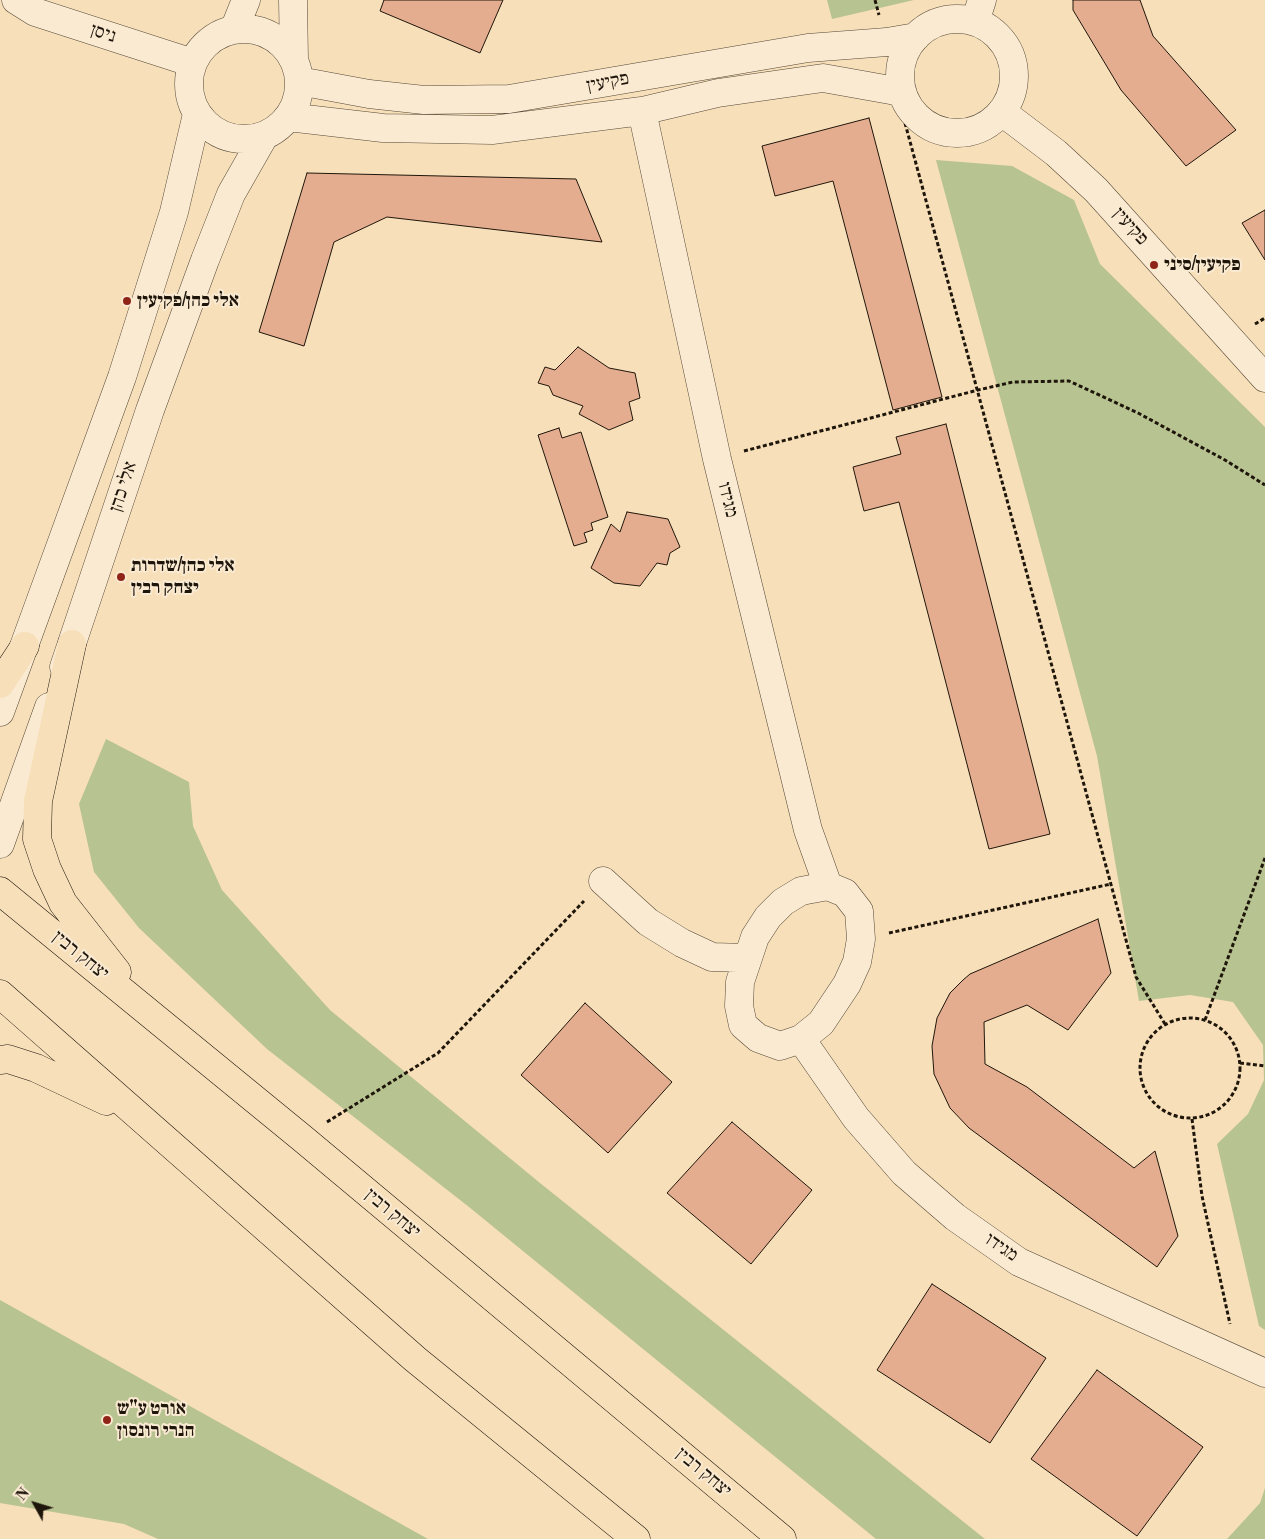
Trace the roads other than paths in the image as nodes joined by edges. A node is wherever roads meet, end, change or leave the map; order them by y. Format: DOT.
graph roads {
  1 [pos="16,0"];
  2 [pos="246,0"];
  3 [pos="293,0"];
  4 [pos="978,11"];
  5 [pos="234,30"];
  6 [pos="916,37"];
  7 [pos="193,63"];
  8 [pos="297,70"];
  9 [pos="899,93"];
  10 [pos="642,110"];
  11 [pos="1002,112"];
  12 [pos="197,114"];
  13 [pos="288,118"];
  14 [pos="264,136"];
  15 [pos="1265,378"];
  16 [pos="72,644"];
  17 [pos="25,646"];
  18 [pos="0,684"];
  19 [pos="0,712"];
  20 [pos="0,844"];
  21 [pos="603,881"];
  22 [pos="828,886"];
  23 [pos="0,891"];
  24 [pos="746,958"];
  25 [pos="0,994"];
  26 [pos="147,1011"];
  27 [pos="800,1039"];
  28 [pos="0,1060"];
  29 [pos="143,1120"];
  30 [pos="1265,1372"];
  31 [pos="636,1539"];
  32 [pos="782,1539"];
  1 -- 7 [label="street, ניסן"];
  2 -- 5 [label="street"];
  3 -- 8 [label="street"];
  4 -- 6 [label="street"];
  4 -- 11 [label="street"];
  5 -- 7 [label="street"];
  5 -- 8 [label="street"];
  6 -- 8 [label="street, פקיעין"];
  6 -- 9 [label="street"];
  7 -- 12 [label="street"];
  8 -- 13 [label="street"];
  9 -- 10 [label="street, פקיעין"];
  9 -- 11 [label="street"];
  10 -- 13 [label="street, פקיעין"];
  10 -- 22 [label="street, מגידו"];
  11 -- 15 [label="street, פקיעין"];
  12 -- 14 [label="street"];
  12 -- 17 [label="street, אלי כהן"];
  13 -- 14 [label="street"];
  14 -- 16 [label="street, אלי כהן"];
  16 -- 20 [label="street, אלי כהן"];
  16 -- 26 [label="main road"];
  17 -- 18 [label="main road"];
  17 -- 19 [label="street, אלי כהן"];
  21 -- 24 [label="street"];
  22 -- 24 [label="street"];
  22 -- 27 [label="street"];
  23 -- 26 [label="main road, יצחק רבין"];
  24 -- 27 [label="street"];
  25 -- 29 [label="main road"];
  26 -- 32 [label="main road, יצחק רבין"];
  27 -- 30 [label="street, מגידו"];
  28 -- 29 [label="main road"];
  29 -- 31 [label="main road"];
}
